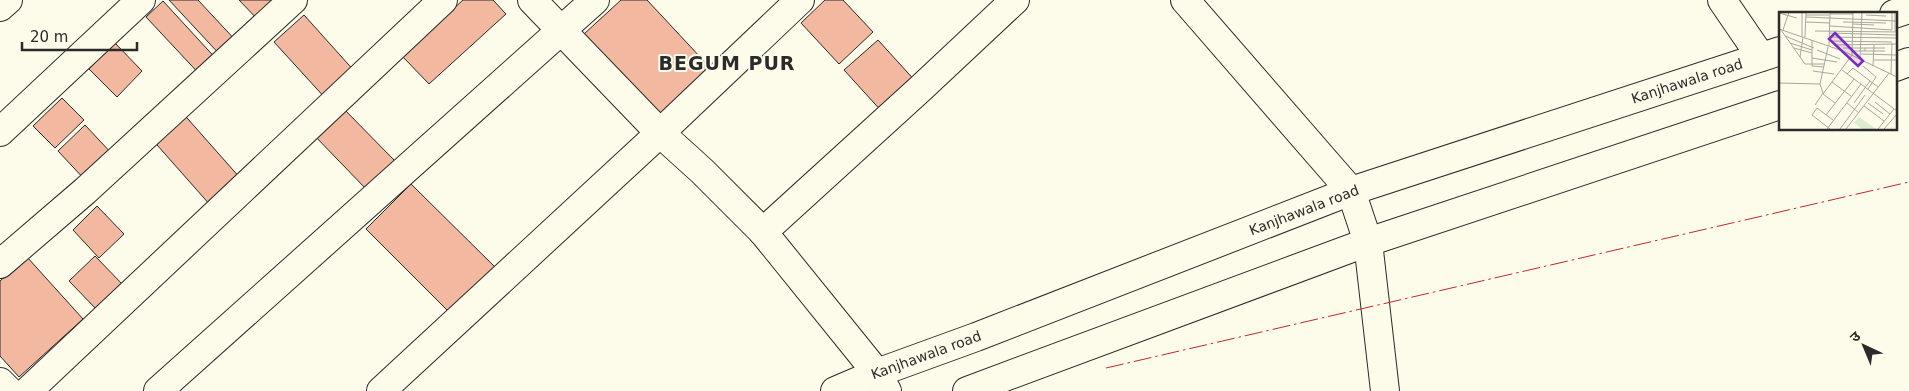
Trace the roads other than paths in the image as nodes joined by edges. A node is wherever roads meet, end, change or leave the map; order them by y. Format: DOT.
graph roads {
  1 [pos="8,0"];
  2 [pos="141,0"];
  3 [pos="293,0"];
  4 [pos="443,0"];
  5 [pos="532,0"];
  6 [pos="595,0"];
  7 [pos="800,0"];
  8 [pos="1015,0"];
  9 [pos="1722,0"];
  10 [pos="1198,4"];
  11 [pos="0,7"];
  12 [pos="1909,9"];
  13 [pos="1896,13"];
  14 [pos="562,31"];
  15 [pos="1771,54"];
  16 [pos="1909,62"];
  17 [pos="1896,67"];
  18 [pos="1779,105"];
  19 [pos="0,132"];
  20 [pos="660,133"];
  21 [pos="1351,191"];
  22 [pos="763,232"];
  23 [pos="1368,242"];
  24 [pos="0,264"];
  25 [pos="0,382"];
  26 [pos="882,382"];
  27 [pos="9,391"];
  28 [pos="28,391"];
  29 [pos="158,391"];
  30 [pos="381,391"];
  31 [pos="835,391"];
  32 [pos="967,391"];
  33 [pos="1385,391"];
  1 -- 11 [label="street"];
  2 -- 19 [label="street"];
  3 -- 24 [label="street"];
  4 -- 28 [label="street"];
  5 -- 14 [label="street"];
  6 -- 14 [label="street"];
  7 -- 20 [label="street"];
  8 -- 22 [label="street"];
  9 -- 15 [label="street"];
  10 -- 21 [label="street"];
  12 -- 13 [label="street"];
  14 -- 20 [label="street"];
  14 -- 29 [label="street"];
  15 -- 21 [label="street, Kanjhawala road"];
  16 -- 17 [label="street"];
  18 -- 23 [label="street"];
  20 -- 22 [label="street"];
  20 -- 30 [label="street"];
  21 -- 23 [label="street"];
  21 -- 26 [label="street, Kanjhawala road"];
  22 -- 26 [label="street"];
  23 -- 32 [label="street"];
  23 -- 33 [label="street"];
  25 -- 27 [label="street"];
  26 -- 31 [label="street, Kanjhawala road"];
}
